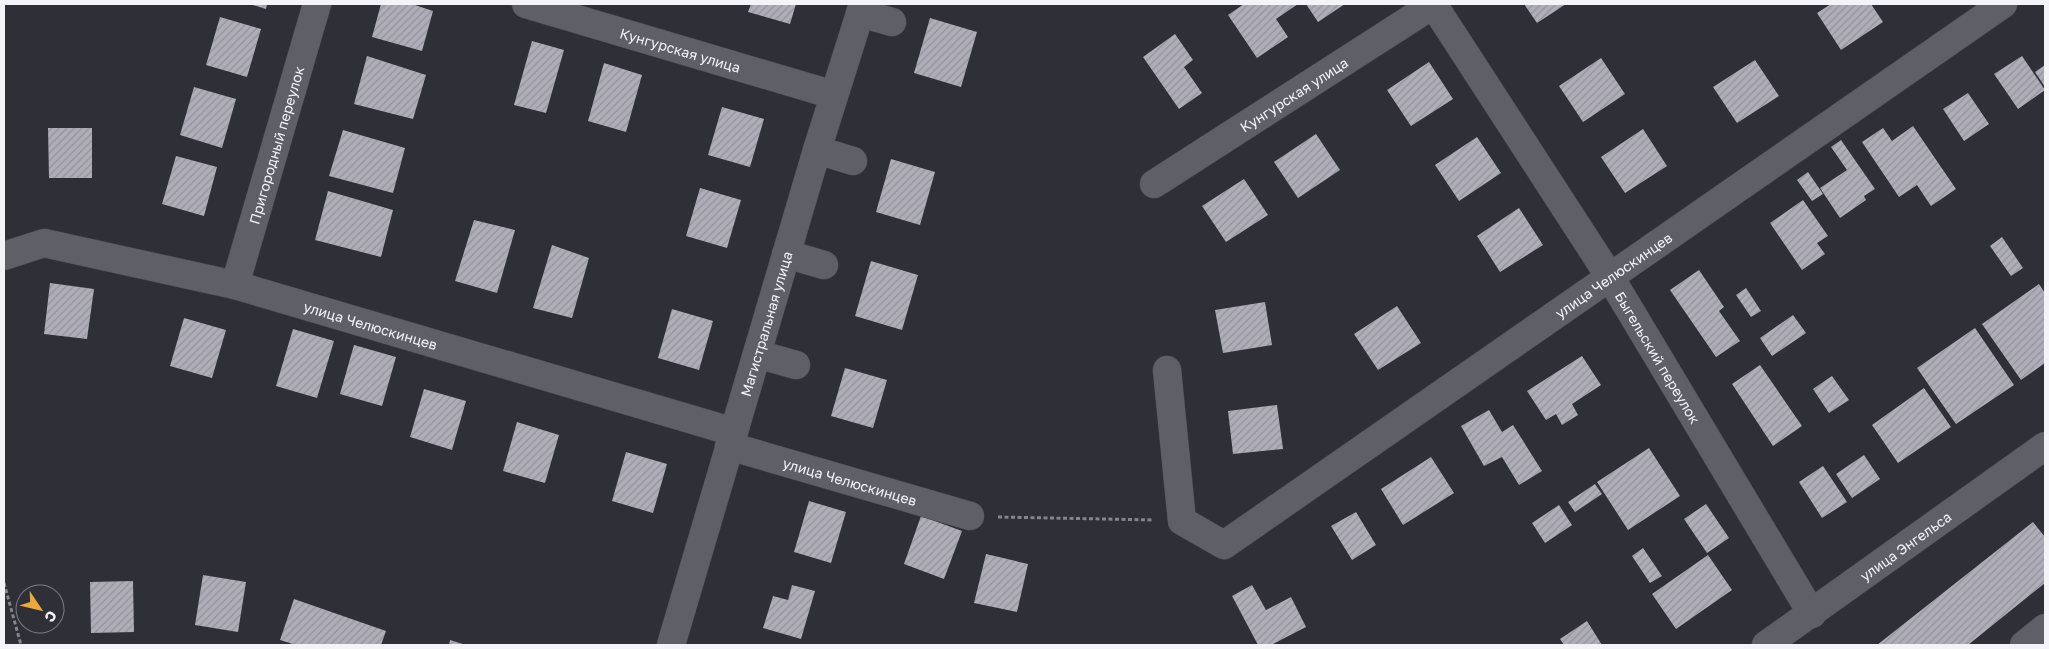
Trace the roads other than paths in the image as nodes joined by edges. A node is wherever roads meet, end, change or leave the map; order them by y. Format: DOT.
graph roads {
  1 [pos="317,4"];
  2 [pos="526,4"];
  3 [pos="1434,4"];
  4 [pos="2003,4"];
  5 [pos="861,8"];
  6 [pos="892,22"];
  7 [pos="834,95"];
  8 [pos="817,150"];
  9 [pos="853,161"];
  10 [pos="1154,184"];
  11 [pos="786,254"];
  12 [pos="4,256"];
  13 [pos="824,265"];
  14 [pos="1610,277"];
  15 [pos="236,285"];
  16 [pos="757,354"];
  17 [pos="796,365"];
  18 [pos="1167,370"];
  19 [pos="732,439"];
  20 [pos="2045,446"];
  21 [pos="970,516"];
  22 [pos="1812,614"];
  23 [pos="2045,628"];
  24 [pos="671,645"];
  25 [pos="1766,645"];
  26 [pos="2024,645"];
  1 -- 15 [label="street, Пригородный переулок"];
  2 -- 7 [label="street, Кунгурская улица"];
  3 -- 10 [label="street, Кунгурская улица"];
  3 -- 14 [label="street, Быгельский переулок"];
  4 -- 14 [label="street, улица Челюскинцев"];
  5 -- 6 [label="street"];
  5 -- 7 [label="street, Магистральная улица"];
  7 -- 8 [label="street, Магистральная улица"];
  8 -- 9 [label="street"];
  8 -- 11 [label="street, Магистральная улица"];
  11 -- 13 [label="street"];
  11 -- 16 [label="street, Магистральная улица"];
  12 -- 15 [label="street, улица Челюскинцев"];
  14 -- 18 [label="street, улица Челюскинцев"];
  14 -- 22 [label="street, Быгельский переулок"];
  15 -- 19 [label="street, улица Челюскинцев"];
  16 -- 17 [label="street"];
  16 -- 19 [label="street, Магистральная улица"];
  19 -- 21 [label="street, улица Челюскинцев"];
  19 -- 24 [label="street, Магистральная улица"];
  20 -- 22 [label="street, улица Энгельса"];
  22 -- 25 [label="street, улица Энгельса"];
  23 -- 26 [label="street"];
}
